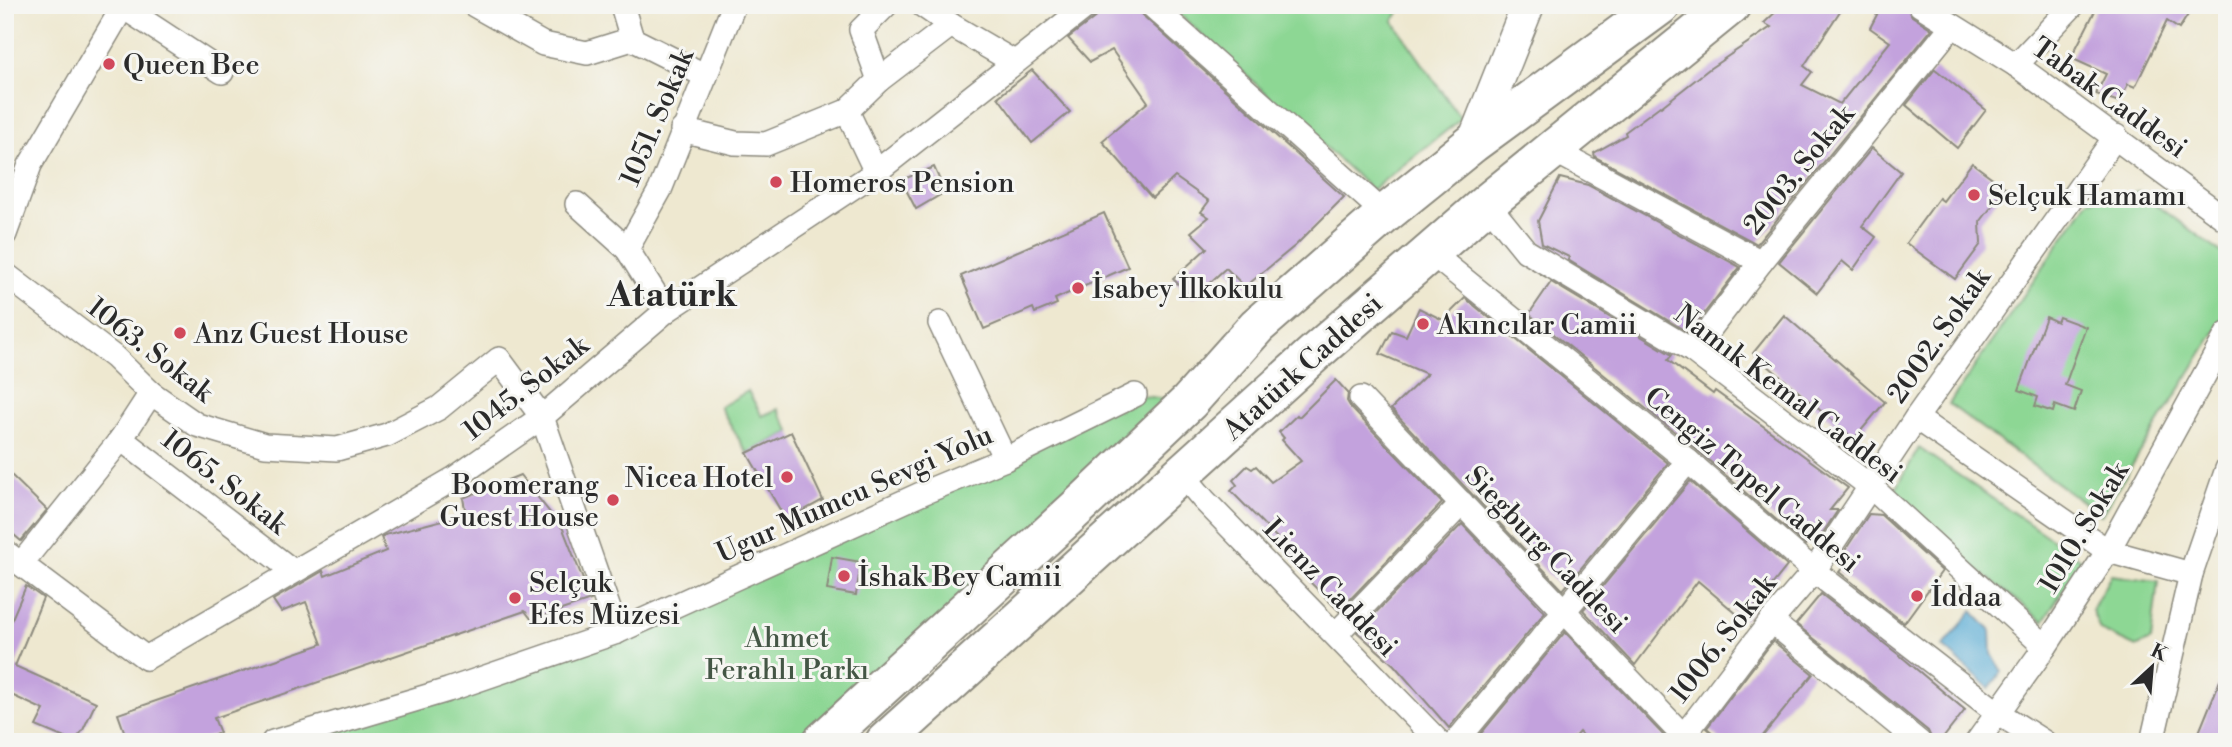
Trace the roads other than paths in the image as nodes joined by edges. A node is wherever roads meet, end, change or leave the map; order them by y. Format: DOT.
graph roads {
  1 [pos="474,5"];
  2 [pos="622,5"];
  3 [pos="734,5"];
  4 [pos="886,5"];
  5 [pos="922,5"];
  6 [pos="1087,5"];
  7 [pos="1151,5"];
  8 [pos="1528,5"];
  9 [pos="1661,5"];
  10 [pos="1731,5"];
  11 [pos="1920,5"];
  12 [pos="2074,5"];
  13 [pos="123,6"];
  14 [pos="951,25"];
  15 [pos="1952,26"];
  16 [pos="632,39"];
  17 [pos="1014,62"];
  18 [pos="2016,65"];
  19 [pos="222,72"];
  20 [pos="706,76"];
  21 [pos="879,80"];
  22 [pos="847,111"];
  23 [pos="682,130"];
  24 [pos="2116,136"];
  25 [pos="1553,150"];
  26 [pos="1460,155"];
  27 [pos="876,172"];
  28 [pos="1487,203"];
  29 [pos="577,204"];
  30 [pos="1385,214"];
  31 [pos="2227,220"];
  32 [pos="5,234"];
  33 [pos="627,249"];
  34 [pos="1430,252"];
  35 [pos="1761,262"];
  36 [pos="5,274"];
  37 [pos="666,311"];
  38 [pos="940,323"];
  39 [pos="2227,334"];
  40 [pos="1693,351"];
  41 [pos="151,393"];
  42 [pos="1135,395"];
  43 [pos="1361,398"];
  44 [pos="542,417"];
  45 [pos="1916,418"];
  46 [pos="121,439"];
  47 [pos="1005,459"];
  48 [pos="1688,461"];
  49 [pos="2227,469"];
  50 [pos="1182,474"];
  51 [pos="1871,488"];
  52 [pos="1462,503"];
  53 [pos="2108,551"];
  54 [pos="13,558"];
  55 [pos="292,571"];
  56 [pos="1814,571"];
  57 [pos="2192,574"];
  58 [pos="1565,610"];
  59 [pos="1771,621"];
  60 [pos="617,632"];
  61 [pos="1335,634"];
  62 [pos="2045,647"];
  63 [pos="1998,713"];
  64 [pos="1683,740"];
  65 [pos="273,742"];
  66 [pos="822,742"];
  67 [pos="885,742"];
  68 [pos="1439,742"];
  69 [pos="1456,742"];
  70 [pos="1919,742"];
  71 [pos="1977,742"];
  72 [pos="2044,742"];
  73 [pos="2152,742"];
  1 -- 16 [label="street"];
  2 -- 16 [label="street"];
  3 -- 20 [label="street, 1051. Sokak"];
  4 -- 21 [label="street"];
  5 -- 14 [label="street"];
  6 -- 17 [label="street, 1045. Sokak"];
  7 -- 30 [label="street"];
  8 -- 26 [label="street"];
  9 -- 26 [label="highway, Atatürk Caddesi"];
  10 -- 25 [label="highway, Atatürk Caddesi"];
  11 -- 15 [label="street, Tabak Caddesi"];
  12 -- 18 [label="street"];
  13 -- 19 [label="street"];
  13 -- 32 [label="street"];
  14 -- 17 [label="street"];
  14 -- 21 [label="street"];
  15 -- 18 [label="street, Tabak Caddesi"];
  15 -- 35 [label="street, 2003. Sokak"];
  16 -- 20 [label="street"];
  17 -- 27 [label="street, 1045. Sokak"];
  18 -- 24 [label="street, Tabak Caddesi"];
  20 -- 23 [label="street, 1051. Sokak"];
  21 -- 22 [label="street"];
  22 -- 23 [label="street"];
  22 -- 27 [label="street"];
  23 -- 33 [label="street, 1051. Sokak"];
  24 -- 31 [label="street, Tabak Caddesi"];
  24 -- 45 [label="street, 2002. Sokak"];
  25 -- 28 [label="highway, Atatürk Caddesi"];
  25 -- 35 [label="street"];
  26 -- 28 [label="highway"];
  26 -- 30 [label="highway, Atatürk Caddesi"];
  27 -- 37 [label="street, 1045. Sokak"];
  28 -- 34 [label="highway, Atatürk Caddesi"];
  28 -- 40 [label="street, Namık Kemal Caddesi"];
  29 -- 33 [label="street"];
  30 -- 34 [label="highway"];
  30 -- 66 [label="highway, Atatürk Caddesi"];
  33 -- 37 [label="street"];
  34 -- 48 [label="street, Cengiz Topel Caddesi"];
  34 -- 50 [label="highway, Atatürk Caddesi"];
  35 -- 40 [label="street, 2003. Sokak"];
  36 -- 41 [label="street, 1063. Sokak"];
  37 -- 44 [label="street, 1045. Sokak"];
  38 -- 47 [label="street"];
  39 -- 53 [label="street, 1010. Sokak"];
  40 -- 51 [label="street, Namık Kemal Caddesi"];
  41 -- 44 [label="street, 1063. Sokak"];
  41 -- 46 [label="street"];
  42 -- 47 [label="street, Ugur Mumcu Sevgi Yolu"];
  43 -- 52 [label="street, Siegburg Caddesi"];
  44 -- 55 [label="street, 1045. Sokak"];
  44 -- 60 [label="street"];
  45 -- 51 [label="street, 2002. Sokak"];
  45 -- 53 [label="street"];
  46 -- 54 [label="street"];
  46 -- 55 [label="street, 1065. Sokak"];
  47 -- 60 [label="street, Ugur Mumcu Sevgi Yolu"];
  48 -- 56 [label="street, Cengiz Topel Caddesi"];
  48 -- 58 [label="street"];
  49 -- 57 [label="street"];
  50 -- 61 [label="street, Lienz Caddesi"];
  50 -- 67 [label="highway, Atatürk Caddesi"];
  51 -- 56 [label="street, 2002. Sokak"];
  51 -- 62 [label="street, Namık Kemal Caddesi"];
  52 -- 58 [label="street, Siegburg Caddesi"];
  52 -- 61 [label="street"];
  53 -- 57 [label="street"];
  53 -- 62 [label="street, 1010. Sokak"];
  54 -- 55 [label="street, 1045. Sokak"];
  56 -- 59 [label="street, 1006. Sokak"];
  56 -- 63 [label="street, Cengiz Topel Caddesi"];
  57 -- 73 [label="street"];
  58 -- 64 [label="street, Siegburg Caddesi"];
  58 -- 69 [label="street"];
  59 -- 64 [label="street, 1006. Sokak"];
  59 -- 70 [label="street"];
  60 -- 65 [label="street, Ugur Mumcu Sevgi Yolu"];
  61 -- 68 [label="street, Lienz Caddesi"];
  62 -- 63 [label="street, 1010. Sokak"];
  63 -- 71 [label="street, 1010. Sokak"];
  63 -- 72 [label="street, Cengiz Topel Caddesi"];
}
